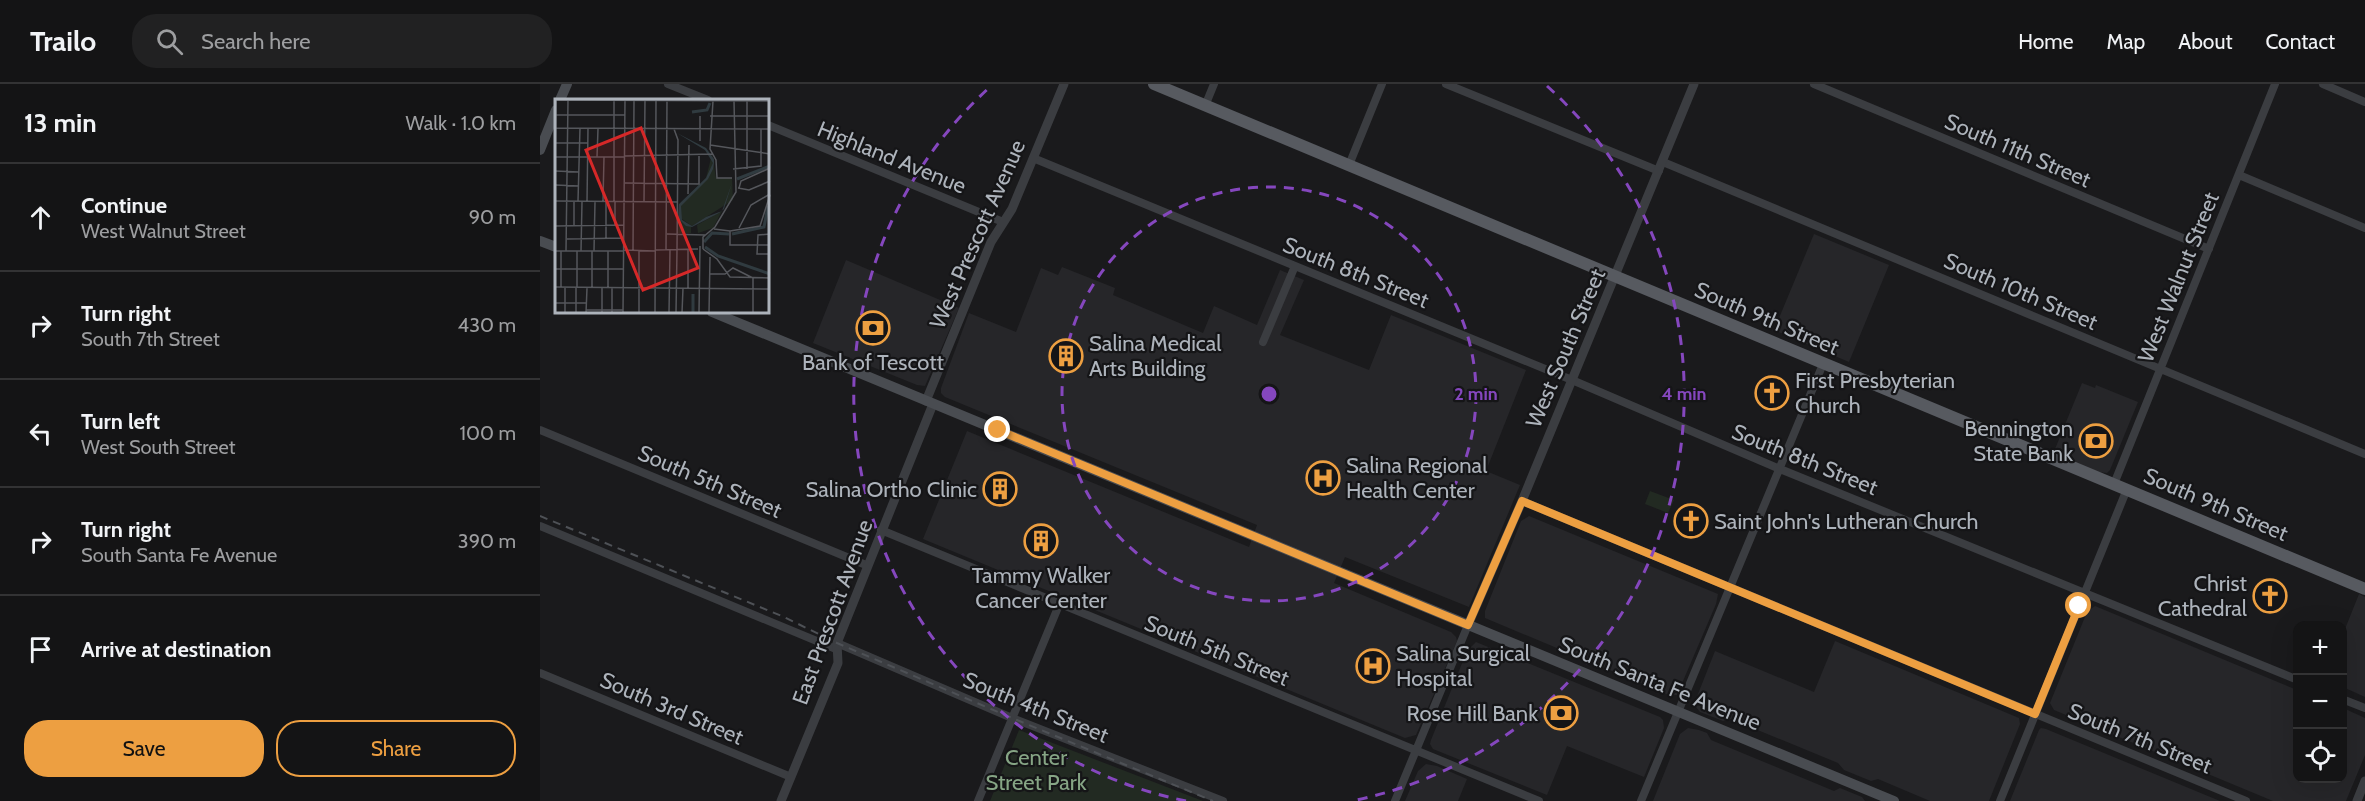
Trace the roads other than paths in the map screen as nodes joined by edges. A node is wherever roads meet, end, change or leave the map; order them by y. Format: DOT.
graph roads {
  1 [pos="567,84"];
  2 [pos="668,84"];
  3 [pos="1064,84"];
  4 [pos="1154,84"];
  5 [pos="1214,84"];
  6 [pos="1382,84"];
  7 [pos="1446,84"];
  8 [pos="1694,84"];
  9 [pos="1814,84"];
  10 [pos="2275,84"];
  11 [pos="2323,84"];
  12 [pos="560,99"];
  13 [pos="706,99"];
  14 [pos="2365,102"];
  15 [pos="1205,106"];
  16 [pos="555,112"];
  17 [pos="770,126"];
  18 [pos="540,150"];
  19 [pos="1033,158"];
  20 [pos="1349,165"];
  21 [pos="1661,167"];
  22 [pos="2239,175"];
  23 [pos="1003,222"];
  24 [pos="2365,228"];
  25 [pos="540,241"];
  26 [pos="555,247"];
  27 [pos="2209,249"];
  28 [pos="1295,266"];
  29 [pos="1616,278"];
  30 [pos="717,314"];
  31 [pos="1263,342"];
  32 [pos="1823,364"];
  33 [pos="2160,368"];
  34 [pos="1572,380"];
  35 [pos="929,402"];
  36 [pos="540,429"];
  37 [pos="2365,454"];
  38 [pos="1780,469"];
  39 [pos="2114,483"];
  40 [pos="2127,489"];
  41 [pos="1522,501"];
  42 [pos="540,526"];
  43 [pos="881,530"];
  44 [pos="866,565"];
  45 [pos="1731,588"];
  46 [pos="2365,589"];
  47 [pos="2085,593"];
  48 [pos="1059,605"];
  49 [pos="1468,625"];
  50 [pos="836,646"];
  51 [pos="540,673"];
  52 [pos="2293,678"];
  53 [pos="2347,701"];
  54 [pos="2365,708"];
  55 [pos="1678,712"];
  56 [pos="2035,714"];
  57 [pos="1012,718"];
  58 [pos="1416,750"];
  59 [pos="791,777"];
  60 [pos="2365,781"];
  61 [pos="781,801"];
  62 [pos="978,801"];
  63 [pos="1223,801"];
  64 [pos="1395,801"];
  65 [pos="1539,801"];
  66 [pos="1641,801"];
  67 [pos="1894,801"];
  68 [pos="2000,801"];
  69 [pos="2246,801"];
  70 [pos="2357,801"];
  1 -- 12 [label="main road"];
  2 -- 13 [label="street"];
  3 -- 19 [label="street, West Prescott Avenue"];
  4 -- 15 [label="main road, South 9th Street"];
  5 -- 15 [label="street"];
  6 -- 20 [label="street"];
  7 -- 21 [label="street, South 10th Street"];
  8 -- 21 [label="street, West South Street"];
  9 -- 27 [label="street, South 11th Street"];
  10 -- 22 [label="street, West Walnut Street"];
  11 -- 14 [label="street"];
  15 -- 20 [label="main road, South 9th Street"];
  16 -- 18 [label="main road"];
  17 -- 23 [label="street, Highland Avenue"];
  19 -- 23 [label="street, West Prescott Avenue"];
  19 -- 28 [label="street, South 8th Street"];
  20 -- 29 [label="main road, South 9th Street"];
  21 -- 29 [label="street, West South Street"];
  21 -- 33 [label="street, South 10th Street"];
  22 -- 24 [label="street"];
  22 -- 27 [label="street, West Walnut Street"];
  23 -- 35 [label="street, West Prescott Avenue"];
  25 -- 26 [label="main road"];
  27 -- 33 [label="street, West Walnut Street"];
  28 -- 31 [label="street"];
  28 -- 34 [label="street, South 8th Street"];
  29 -- 32 [label="main road, South 9th Street"];
  29 -- 34 [label="street, West South Street"];
  30 -- 35 [label="main road, South Santa Fe Avenue"];
  32 -- 38 [label="street"];
  32 -- 39 [label="main road, South 9th Street"];
  33 -- 37 [label="street, South 10th Street"];
  33 -- 39 [label="street, West Walnut Street"];
  34 -- 38 [label="street, South 8th Street"];
  34 -- 41 [label="street, West South Street"];
  35 -- 43 [label="street, East Prescott Avenue"];
  35 -- 49 [label="main road, South Santa Fe Avenue"];
  36 -- 44 [label="street, South 5th Street"];
  38 -- 45 [label="street"];
  38 -- 47 [label="street, South 8th Street"];
  39 -- 40 [label="main road, South 9th Street"];
  40 -- 46 [label="main road, South 9th Street"];
  40 -- 47 [label="street"];
  41 -- 45 [label="street, South 7th Street"];
  41 -- 49 [label="street, West South Street"];
  42 -- 50 [label="street, South 4th Street"];
  43 -- 44 [label="street, East Prescott Avenue"];
  43 -- 48 [label="street, South 5th Street"];
  44 -- 50 [label="street, East Prescott Avenue"];
  45 -- 55 [label="street"];
  45 -- 56 [label="street, South 7th Street"];
  47 -- 52 [label="street, South 8th Street"];
  47 -- 56 [label="street"];
  48 -- 57 [label="street"];
  48 -- 58 [label="street, South 5th Street"];
  49 -- 55 [label="main road, South Santa Fe Avenue"];
  49 -- 58 [label="street"];
  50 -- 57 [label="street, South 4th Street"];
  50 -- 59 [label="street, East Prescott Avenue"];
  51 -- 59 [label="street, South 3rd Street"];
  53 -- 54 [label="street"];
  55 -- 66 [label="street"];
  55 -- 67 [label="main road, South Santa Fe Avenue"];
  56 -- 68 [label="street"];
  56 -- 69 [label="street, South 7th Street"];
  57 -- 62 [label="street"];
  57 -- 63 [label="street, South 4th Street"];
  58 -- 64 [label="street"];
  58 -- 65 [label="street, South 5th Street"];
  59 -- 61 [label="street, East Prescott Avenue"];
  60 -- 70 [label="street"];
}
